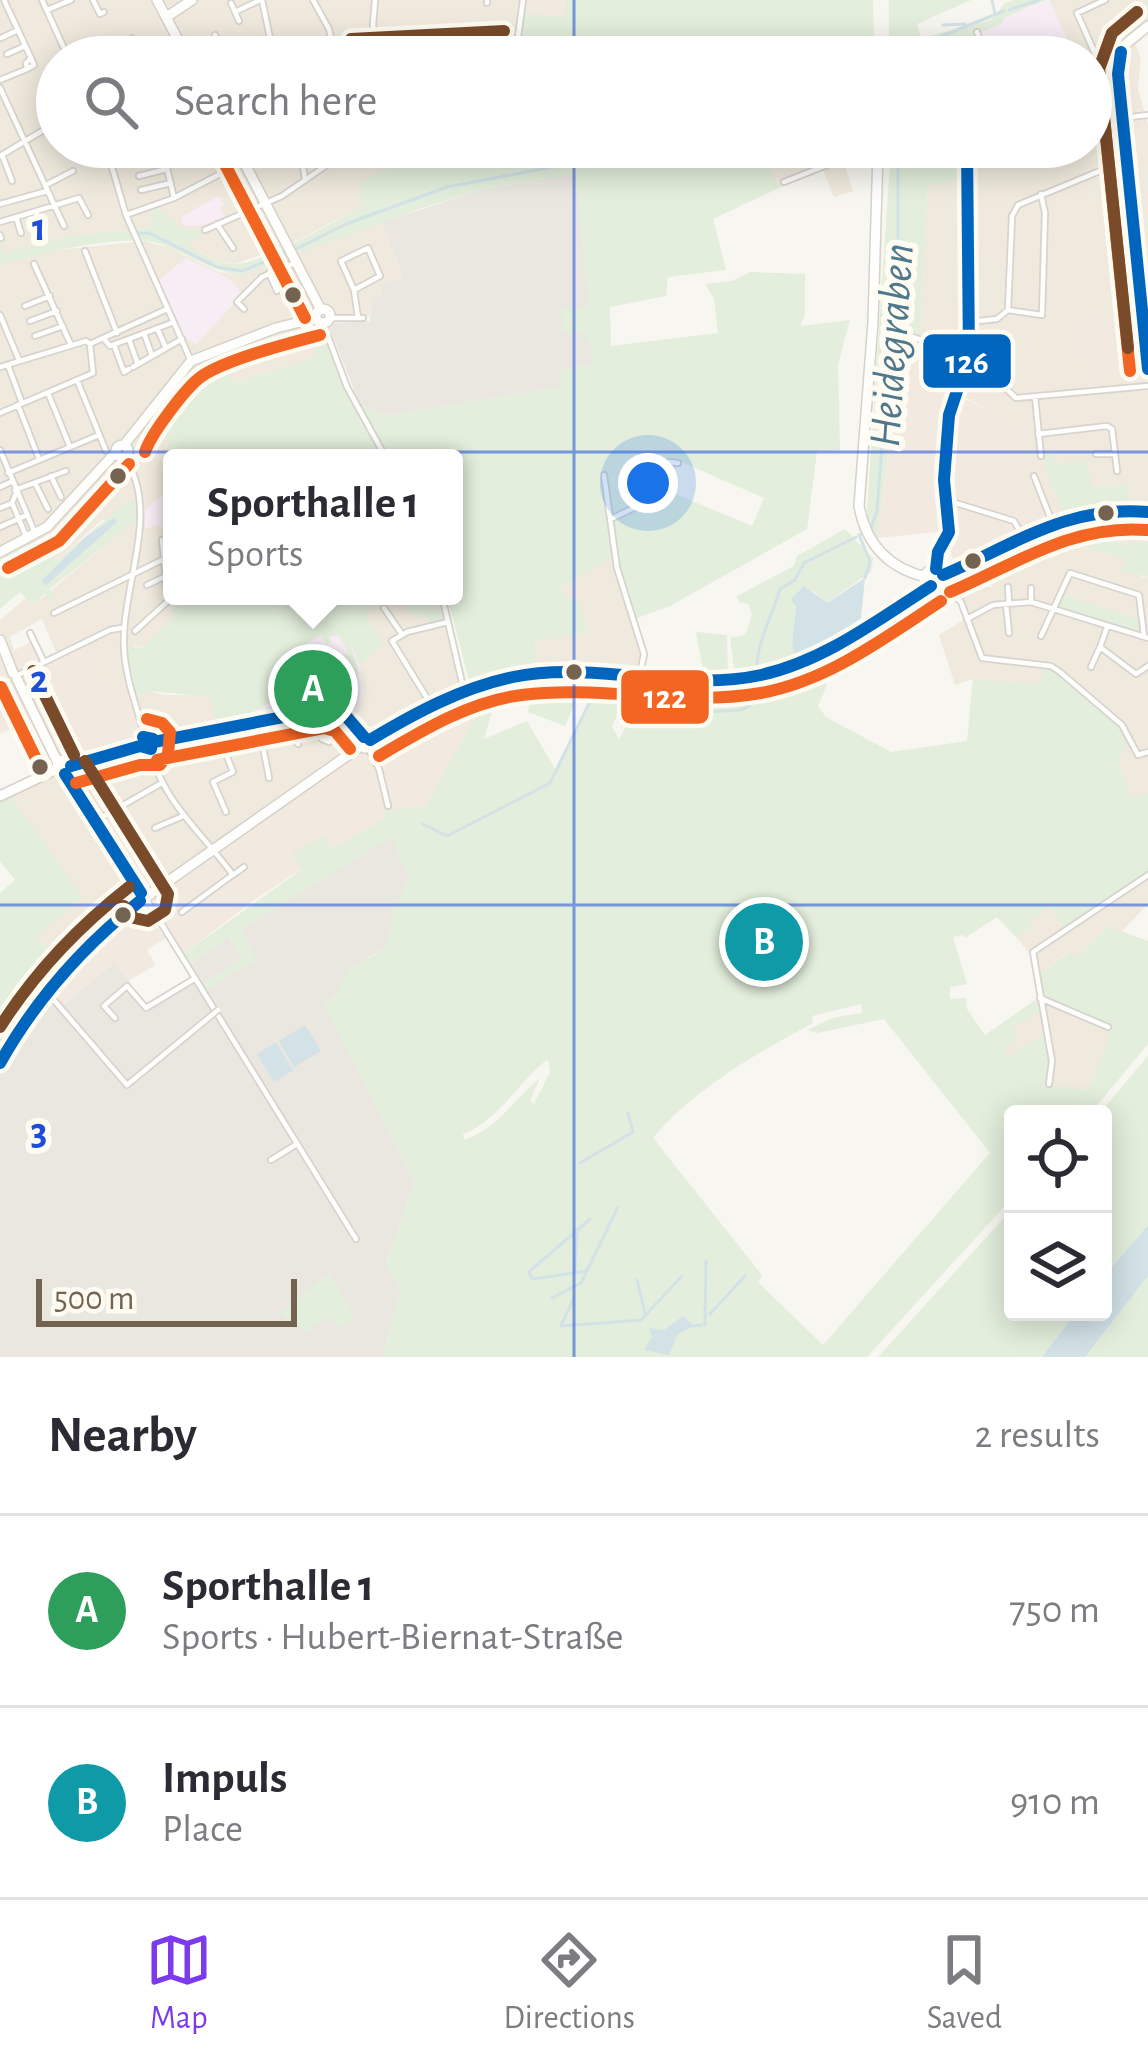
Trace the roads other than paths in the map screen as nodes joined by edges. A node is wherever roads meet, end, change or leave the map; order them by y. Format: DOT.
graph roads {
  1 [pos="4,0"];
  2 [pos="42,0"];
  3 [pos="70,0"];
  4 [pos="93,0"];
  5 [pos="157,0"];
  6 [pos="192,0"];
  7 [pos="261,0"];
  8 [pos="313,0"];
  9 [pos="375,0"];
  10 [pos="523,0"];
  11 [pos="1105,0"];
  12 [pos="231,3"];
  13 [pos="47,10"];
  14 [pos="104,12"];
  15 [pos="235,12"];
  16 [pos="11,15"];
  17 [pos="168,16"];
  18 [pos="0,20"];
  19 [pos="239,21"];
  20 [pos="1148,26"];
  21 [pos="18,31"];
  22 [pos="977,32"];
  23 [pos="59,36"];
  24 [pos="177,36"];
  25 [pos="269,36"];
  26 [pos="330,36"];
  27 [pos="375,36"];
  28 [pos="518,36"];
  29 [pos="978,36"];
  30 [pos="1085,36"];
  31 [pos="1,38"];
  32 [pos="25,46"];
  33 [pos="1112,50"];
  34 [pos="1121,52"];
  35 [pos="7,54"];
  36 [pos="0,84"];
  37 [pos="1148,115"];
  38 [pos="1122,118"];
  39 [pos="36,135"];
  40 [pos="25,142"];
  41 [pos="1,156"];
  42 [pos="36,165"];
  43 [pos="1127,165"];
  44 [pos="1112,167"];
  45 [pos="37,168"];
  46 [pos="112,168"];
  47 [pos="151,168"];
  48 [pos="167,168"];
  49 [pos="230,168"];
  50 [pos="247,168"];
  51 [pos="303,168"];
  52 [pos="322,168"];
  53 [pos="819,168"];
  54 [pos="878,168"];
  55 [pos="967,168"];
  56 [pos="1107,168"];
  57 [pos="73,171"];
  58 [pos="139,176"];
  59 [pos="305,180"];
  60 [pos="12,181"];
  61 [pos="784,182"];
  62 [pos="171,183"];
  63 [pos="47,188"];
  64 [pos="142,190"];
  65 [pos="1041,194"];
  66 [pos="174,198"];
  67 [pos="54,203"];
  68 [pos="0,204"];
  69 [pos="266,204"];
  70 [pos="36,212"];
  71 [pos="88,215"];
  72 [pos="126,215"];
  73 [pos="16,218"];
  74 [pos="0,222"];
  75 [pos="217,224"];
  76 [pos="64,226"];
  77 [pos="41,228"];
  78 [pos="205,230"];
  79 [pos="21,233"];
  80 [pos="233,248"];
  81 [pos="85,251"];
  82 [pos="296,262"];
  83 [pos="34,264"];
  84 [pos="269,273"];
  85 [pos="354,290"];
  86 [pos="278,291"];
  87 [pos="50,296"];
  88 [pos="25,305"];
  89 [pos="168,309"];
  90 [pos="244,309"];
  91 [pos="1008,310"];
  92 [pos="57,311"];
  93 [pos="0,315"];
  94 [pos="322,317"];
  95 [pos="30,321"];
  96 [pos="174,322"];
  97 [pos="969,322"];
  98 [pos="63,326"];
  99 [pos="2,328"];
  100 [pos="158,328"];
  101 [pos="896,331"];
  102 [pos="117,333"];
  103 [pos="143,333"];
  104 [pos="35,336"];
  105 [pos="104,339"];
  106 [pos="129,339"];
  107 [pos="182,339"];
  108 [pos="11,341"];
  109 [pos="90,344"];
  110 [pos="71,345"];
  111 [pos="113,345"];
  112 [pos="1147,345"];
  113 [pos="0,346"];
  114 [pos="166,348"];
  115 [pos="969,355"];
  116 [pos="152,356"];
  117 [pos="191,361"];
  118 [pos="20,362"];
  119 [pos="8,365"];
  120 [pos="134,366"];
  121 [pos="0,368"];
  122 [pos="1148,369"];
  123 [pos="77,380"];
  124 [pos="1148,386"];
  125 [pos="47,392"];
  126 [pos="1035,397"];
  127 [pos="20,404"];
  128 [pos="0,413"];
  129 [pos="1038,434"];
  130 [pos="100,435"];
  131 [pos="70,447"];
  132 [pos="381,449"];
  133 [pos="0,450"];
  134 [pos="120,450"];
  135 [pos="1096,454"];
  136 [pos="1115,454"];
  137 [pos="1041,456"];
  138 [pos="39,459"];
  139 [pos="678,463"];
  140 [pos="4,469"];
  141 [pos="66,471"];
  142 [pos="1117,471"];
  143 [pos="604,475"];
  144 [pos="51,476"];
  145 [pos="1034,476"];
  146 [pos="11,482"];
  147 [pos="35,482"];
  148 [pos="0,487"];
  149 [pos="16,492"];
  150 [pos="61,497"];
  151 [pos="946,500"];
  152 [pos="12,502"];
  153 [pos="0,508"];
  154 [pos="48,508"];
  155 [pos="1148,512"];
  156 [pos="27,515"];
  157 [pos="613,518"];
  158 [pos="19,519"];
  159 [pos="1052,522"];
  160 [pos="0,527"];
  161 [pos="36,535"];
  162 [pos="1022,535"];
  163 [pos="162,539"];
  164 [pos="2,549"];
  165 [pos="163,549"];
  166 [pos="163,559"];
  167 [pos="134,573"];
  168 [pos="163,577"];
  169 [pos="935,578"];
  170 [pos="1096,583"];
  171 [pos="146,585"];
  172 [pos="1008,587"];
  173 [pos="1030,588"];
  174 [pos="1128,590"];
  175 [pos="1091,593"];
  176 [pos="1148,594"];
  177 [pos="1139,595"];
  178 [pos="1124,601"];
  179 [pos="1031,602"];
  180 [pos="1008,603"];
  181 [pos="164,605"];
  182 [pos="444,605"];
  183 [pos="383,608"];
  184 [pos="1052,609"];
  185 [pos="1145,612"];
  186 [pos="54,614"];
  187 [pos="1071,617"];
  188 [pos="967,619"];
  189 [pos="448,622"];
  190 [pos="1107,627"];
  191 [pos="124,628"];
  192 [pos="1067,628"];
  193 [pos="135,631"];
  194 [pos="30,633"];
  195 [pos="1009,633"];
  196 [pos="403,634"];
  197 [pos="1041,636"];
  198 [pos="1146,637"];
  199 [pos="0,640"];
  200 [pos="1100,647"];
  201 [pos="44,662"];
  202 [pos="1148,666"];
  203 [pos="1090,668"];
  204 [pos="16,676"];
  205 [pos="638,680"];
  206 [pos="464,691"];
  207 [pos="431,704"];
  208 [pos="310,712"];
  209 [pos="258,722"];
  210 [pos="217,731"];
  211 [pos="145,736"];
  212 [pos="154,742"];
  213 [pos="329,742"];
  214 [pos="365,742"];
  215 [pos="139,744"];
  216 [pos="298,744"];
  217 [pos="264,746"];
  218 [pos="149,750"];
  219 [pos="1148,752"];
  220 [pos="65,766"];
  221 [pos="269,778"];
  222 [pos="160,784"];
  223 [pos="0,796"];
  224 [pos="388,806"];
  225 [pos="226,812"];
  226 [pos="183,816"];
  227 [pos="99,819"];
  228 [pos="155,828"];
  229 [pos="213,848"];
  230 [pos="244,867"];
  231 [pos="233,875"];
  232 [pos="1148,875"];
  233 [pos="145,896"];
  234 [pos="182,912"];
  235 [pos="188,969"];
  236 [pos="195,979"];
  237 [pos="185,985"];
  238 [pos="46,991"];
  239 [pos="1040,998"];
  240 [pos="217,1011"];
  241 [pos="115,1018"];
  242 [pos="1108,1027"];
  243 [pos="0,1063"];
  244 [pos="1049,1084"];
  245 [pos="297,1144"];
  246 [pos="271,1160"];
  247 [pos="356,1239"];
  1 -- 16 [label="street"];
  2 -- 13 [label="street"];
  3 -- 13 [label="street"];
  4 -- 14 [label="street"];
  5 -- 17 [label="street"];
  6 -- 17 [label="street"];
  7 -- 15 [label="street"];
  7 -- 25 [label="street"];
  8 -- 26 [label="street"];
  9 -- 27 [label="street"];
  10 -- 28 [label="street"];
  11 -- 30 [label="street"];
  12 -- 15 [label="street"];
  13 -- 23 [label="street"];
  15 -- 19 [label="street"];
  16 -- 18 [label="street"];
  16 -- 21 [label="street"];
  17 -- 24 [label="street"];
  20 -- 34 [label="street"];
  21 -- 31 [label="street"];
  21 -- 32 [label="street"];
  22 -- 29 [label="street"];
  32 -- 35 [label="street"];
  32 -- 36 [label="street"];
  33 -- 34 [label="street"];
  34 -- 38 [label="street"];
  36 -- 40 [label="street"];
  37 -- 38 [label="street"];
  38 -- 43 [label="street"];
  39 -- 40 [label="street"];
  40 -- 41 [label="street"];
  40 -- 42 [label="street"];
  41 -- 60 [label="street"];
  43 -- 44 [label="street"];
  43 -- 112 [label="street"];
  45 -- 63 [label="street"];
  46 -- 72 [label="street"];
  47 -- 58 [label="street"];
  48 -- 62 [label="street"];
  49 -- 66 [label="street"];
  50 -- 69 [label="street"];
  51 -- 59 [label="street"];
  52 -- 59 [label="street"];
  53 -- 61 [label="street"];
  54 -- 169 [label="street"];
  55 -- 97 [label="street"];
  56 -- 65 [label="street"];
  57 -- 63 [label="street"];
  59 -- 69 [label="street"];
  62 -- 64 [label="street"];
  62 -- 66 [label="street"];
  63 -- 67 [label="street"];
  63 -- 68 [label="street"];
  65 -- 91 [label="street"];
  65 -- 91 [label="street"];
  66 -- 72 [label="street"];
  67 -- 70 [label="street"];
  67 -- 71 [label="street"];
  67 -- 76 [label="street"];
  69 -- 75 [label="street"];
  69 -- 82 [label="street"];
  70 -- 73 [label="street"];
  70 -- 77 [label="street"];
  72 -- 89 [label="street"];
  73 -- 74 [label="street"];
  73 -- 79 [label="street"];
  75 -- 78 [label="street"];
  75 -- 80 [label="street"];
  81 -- 102 [label="street"];
  82 -- 84 [label="street"];
  82 -- 94 [label="street"];
  83 -- 87 [label="street"];
  84 -- 86 [label="street"];
  84 -- 90 [label="street"];
  85 -- 85 [label="street"];
  85 -- 94 [label="street"];
  87 -- 88 [label="street"];
  87 -- 92 [label="street"];
  89 -- 96 [label="street"];
  89 -- 102 [label="street"];
  91 -- 97 [label="street"];
  92 -- 95 [label="street"];
  92 -- 98 [label="street"];
  93 -- 99 [label="street"];
  94 -- 117 [label="street"];
  94 -- 132 [label="street"];
  96 -- 100 [label="street"];
  96 -- 107 [label="street"];
  97 -- 115 [label="street"];
  98 -- 104 [label="street"];
  98 -- 110 [label="street"];
  99 -- 108 [label="street"];
  100 -- 103 [label="street"];
  100 -- 114 [label="street"];
  101 -- 115 [label="street"];
  102 -- 105 [label="street"];
  103 -- 106 [label="street"];
  103 -- 116 [label="street"];
  105 -- 109 [label="street"];
  105 -- 111 [label="street"];
  106 -- 111 [label="street"];
  106 -- 120 [label="street"];
  107 -- 114 [label="street"];
  107 -- 117 [label="street"];
  108 -- 113 [label="street"];
  108 -- 118 [label="street"];
  109 -- 110 [label="street"];
  109 -- 123 [label="street"];
  110 -- 118 [label="street"];
  111 -- 120 [label="street"];
  112 -- 122 [label="street"];
  114 -- 116 [label="street"];
  115 -- 126 [label="street"];
  115 -- 151 [label="street"];
  116 -- 120 [label="street"];
  117 -- 134 [label="street"];
  118 -- 119 [label="street"];
  119 -- 121 [label="street"];
  119 -- 127 [label="street"];
  123 -- 125 [label="street"];
  123 -- 130 [label="street"];
  124 -- 126 [label="street"];
  125 -- 127 [label="street"];
  125 -- 131 [label="street"];
  126 -- 129 [label="street"];
  127 -- 128 [label="street"];
  127 -- 138 [label="street"];
  129 -- 136 [label="street"];
  129 -- 137 [label="street"];
  130 -- 131 [label="street"];
  130 -- 134 [label="street"];
  131 -- 138 [label="street"];
  133 -- 140 [label="street"];
  134 -- 161 [label="street"];
  134 -- 167 [label="street"];
  135 -- 136 [label="street"];
  136 -- 142 [label="street"];
  138 -- 140 [label="street"];
  139 -- 157 [label="street"];
  140 -- 146 [label="street"];
  141 -- 144 [label="street"];
  143 -- 157 [label="street"];
  144 -- 147 [label="street"];
  144 -- 150 [label="street"];
  145 -- 159 [label="street"];
  146 -- 148 [label="street"];
  146 -- 149 [label="street"];
  147 -- 149 [label="street"];
  147 -- 154 [label="street"];
  149 -- 152 [label="street"];
  149 -- 156 [label="street"];
  151 -- 162 [label="street"];
  151 -- 169 [label="street"];
  152 -- 153 [label="street"];
  152 -- 158 [label="street"];
  155 -- 159 [label="street"];
  156 -- 158 [label="street"];
  156 -- 161 [label="street"];
  157 -- 205 [label="street"];
  158 -- 160 [label="street"];
  158 -- 164 [label="street"];
  159 -- 162 [label="street"];
  161 -- 164 [label="street"];
  162 -- 169 [label="street"];
  163 -- 165 [label="street"];
  166 -- 167 [label="street"];
  167 -- 186 [label="street"];
  167 -- 191 [label="street"];
  168 -- 171 [label="street"];
  169 -- 188 [label="street"];
  169 -- 205 [label="street"];
  170 -- 174 [label="street"];
  170 -- 175 [label="street"];
  170 -- 184 [label="street"];
  172 -- 180 [label="street"];
  173 -- 179 [label="street"];
  174 -- 177 [label="street"];
  174 -- 178 [label="street"];
  176 -- 177 [label="street"];
  177 -- 185 [label="street"];
  179 -- 180 [label="street"];
  179 -- 184 [label="street"];
  180 -- 188 [label="street"];
  180 -- 195 [label="street"];
  181 -- 193 [label="street"];
  182 -- 189 [label="street"];
  183 -- 196 [label="street"];
  184 -- 187 [label="street"];
  184 -- 197 [label="street"];
  185 -- 198 [label="street"];
  187 -- 190 [label="street"];
  187 -- 192 [label="street"];
  188 -- 219 [label="street"];
  189 -- 196 [label="street"];
  189 -- 206 [label="street"];
  190 -- 198 [label="street"];
  190 -- 200 [label="street"];
  191 -- 201 [label="street"];
  191 -- 211 [label="street"];
  194 -- 201 [label="street"];
  196 -- 207 [label="street"];
  199 -- 204 [label="street"];
  200 -- 202 [label="street"];
  200 -- 203 [label="street"];
  201 -- 204 [label="street"];
  204 -- 220 [label="street"];
  205 -- 206 [label="street"];
  206 -- 207 [label="street"];
  207 -- 214 [label="street"];
  208 -- 209 [label="street"];
  208 -- 213 [label="street"];
  208 -- 214 [label="street"];
  209 -- 210 [label="street"];
  209 -- 217 [label="street"];
  210 -- 212 [label="street"];
  210 -- 225 [label="street"];
  211 -- 212 [label="street"];
  211 -- 215 [label="street"];
  212 -- 218 [label="street"];
  214 -- 224 [label="street"];
  214 -- 229 [label="street"];
  215 -- 218 [label="street"];
  215 -- 220 [label="street"];
  216 -- 217 [label="street"];
  217 -- 221 [label="street"];
  218 -- 222 [label="street"];
  220 -- 223 [label="street"];
  220 -- 227 [label="street"];
  220 -- 233 [label="street"];
  222 -- 226 [label="street"];
  222 -- 227 [label="street"];
  226 -- 228 [label="street"];
  226 -- 229 [label="street"];
  227 -- 233 [label="street"];
  229 -- 231 [label="street"];
  229 -- 233 [label="street"];
  230 -- 231 [label="street"];
  231 -- 234 [label="street"];
  232 -- 239 [label="street"];
  233 -- 235 [label="street"];
  233 -- 238 [label="street"];
  235 -- 236 [label="street"];
  235 -- 237 [label="street"];
  236 -- 237 [label="street"];
  236 -- 245 [label="street"];
  237 -- 241 [label="street"];
  238 -- 240 [label="street"];
  238 -- 243 [label="street"];
  239 -- 242 [label="street"];
  239 -- 244 [label="street"];
  245 -- 246 [label="street"];
  245 -- 247 [label="street"];
}
